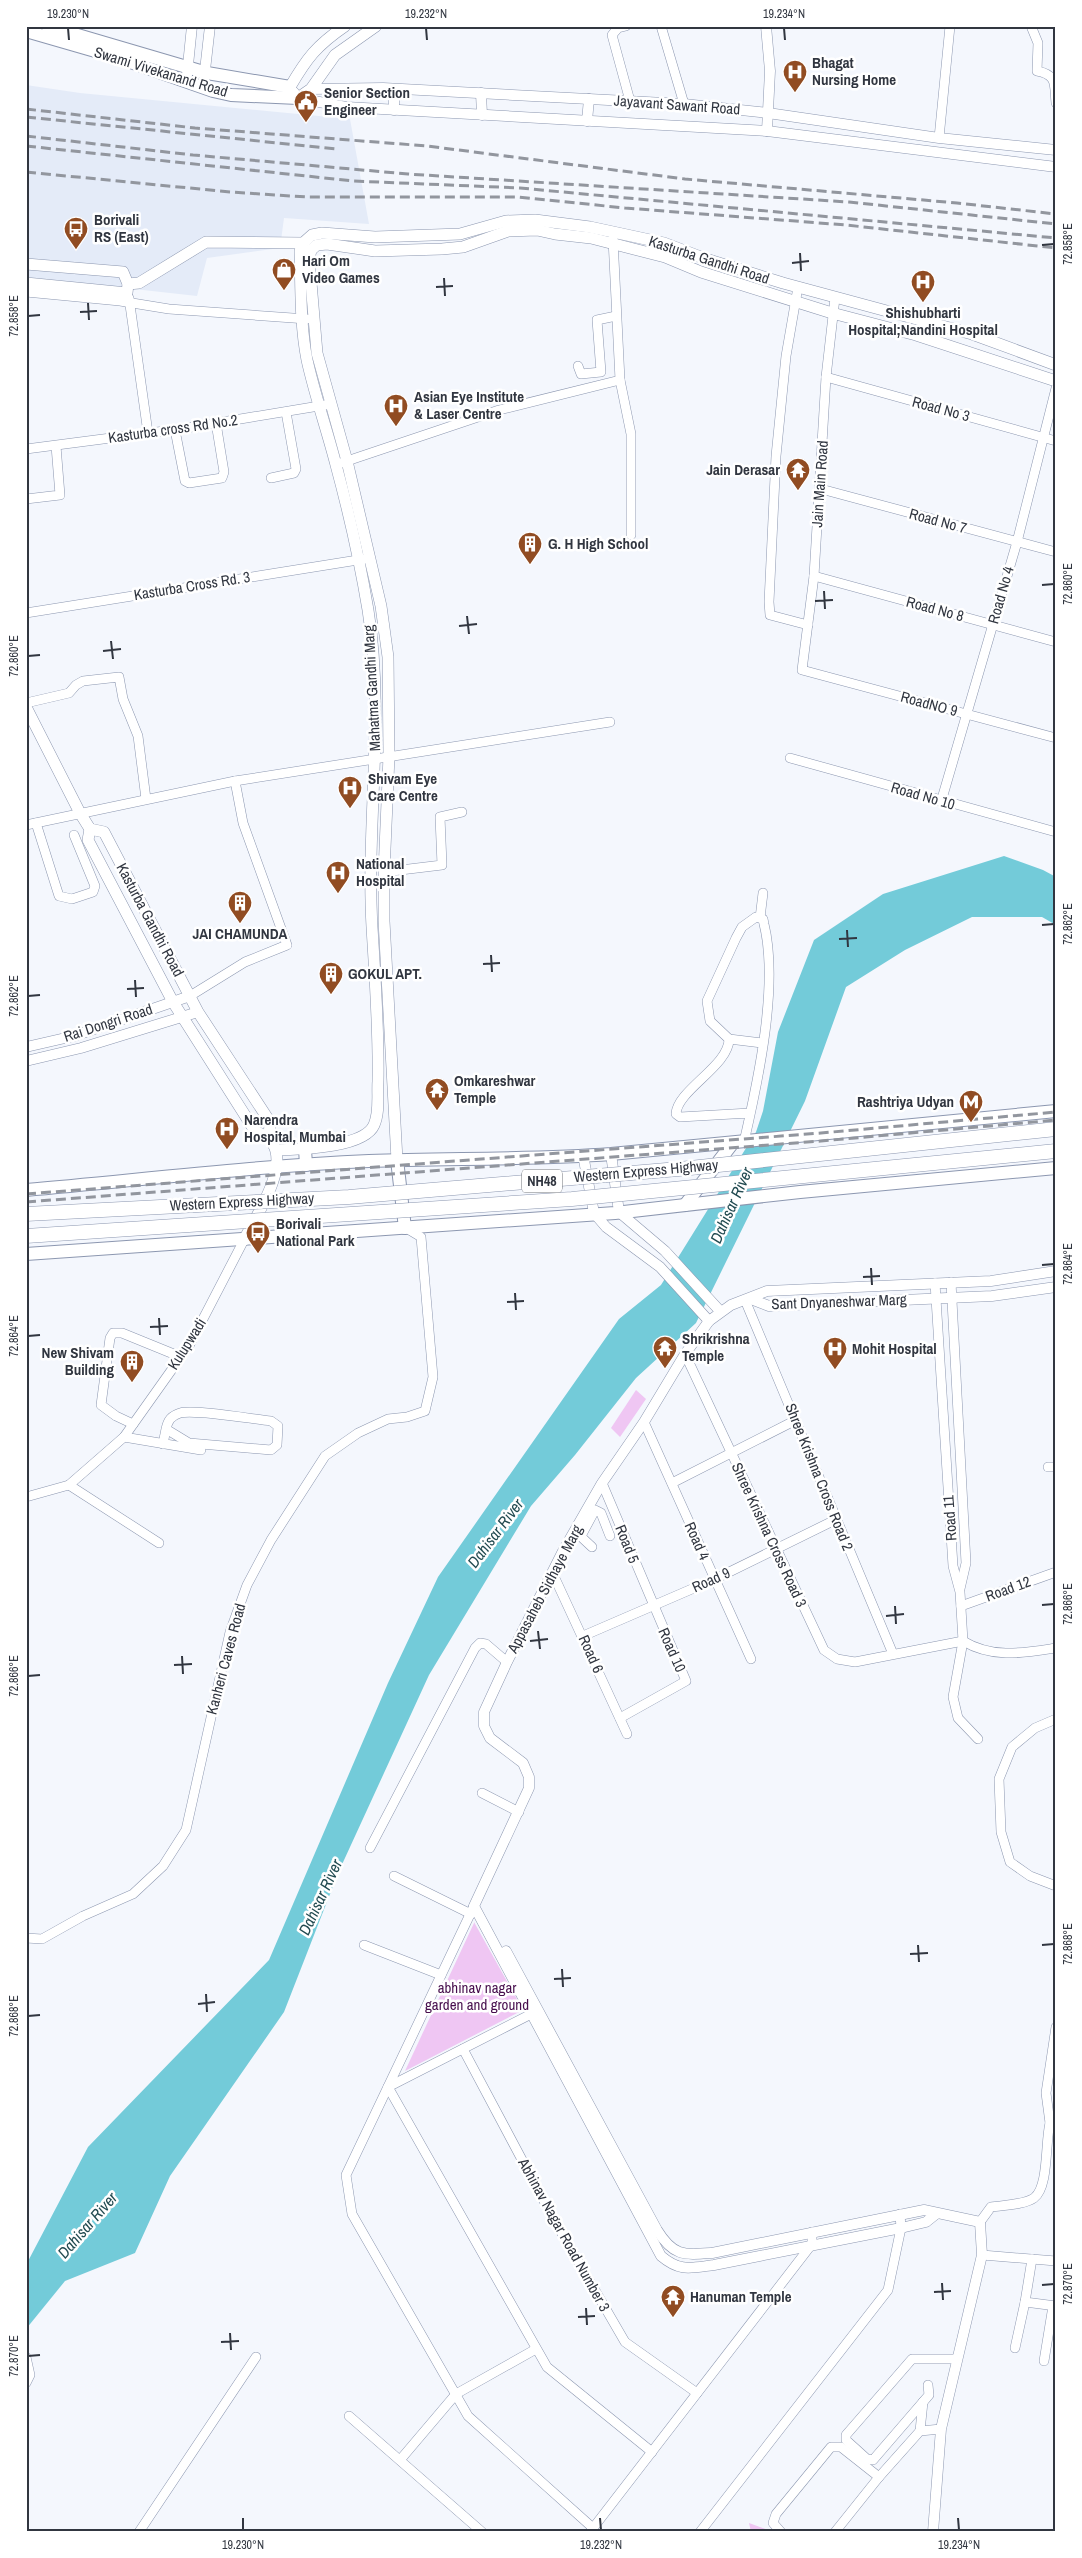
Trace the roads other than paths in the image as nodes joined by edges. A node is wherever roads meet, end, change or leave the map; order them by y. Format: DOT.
graph roads {
  1 [pos="47,26"];
  2 [pos="192,26"];
  3 [pos="210,26"];
  4 [pos="344,26"];
  5 [pos="376,26"];
  6 [pos="626,26"];
  7 [pos="661,26"];
  8 [pos="766,26"];
  9 [pos="950,26"];
  10 [pos="1031,26"];
  11 [pos="30,30"];
  12 [pos="325,39"];
  13 [pos="335,55"];
  14 [pos="188,67"];
  15 [pos="207,74"];
  16 [pos="186,81"];
  17 [pos="290,87"];
  18 [pos="203,88"];
  19 [pos="394,88"];
  20 [pos="311,89"];
  21 [pos="481,93"];
  22 [pos="298,98"];
  23 [pos="588,99"];
  24 [pos="630,101"];
  25 [pos="1056,103"];
  26 [pos="684,104"];
  27 [pos="394,110"];
  28 [pos="768,113"];
  29 [pos="482,114"];
  30 [pos="587,121"];
  31 [pos="767,131"];
  32 [pos="939,138"];
  33 [pos="1056,150"];
  34 [pos="1056,167"];
  35 [pos="460,234"];
  36 [pos="375,237"];
  37 [pos="613,238"];
  38 [pos="307,246"];
  39 [pos="464,246"];
  40 [pos="375,251"];
  41 [pos="706,259"];
  42 [pos="26,264"];
  43 [pos="701,272"];
  44 [pos="26,283"];
  45 [pos="798,287"];
  46 [pos="26,292"];
  47 [pos="129,293"];
  48 [pos="835,298"];
  49 [pos="794,300"];
  50 [pos="832,313"];
  51 [pos="616,316"];
  52 [pos="308,319"];
  53 [pos="962,331"];
  54 [pos="955,348"];
  55 [pos="1056,365"];
  56 [pos="578,366"];
  57 [pos="826,377"];
  58 [pos="620,380"];
  59 [pos="1056,381"];
  60 [pos="1056,388"];
  61 [pos="331,404"];
  62 [pos="319,407"];
  63 [pos="286,412"];
  64 [pos="216,424"];
  65 [pos="175,430"];
  66 [pos="148,433"];
  67 [pos="1042,436"];
  68 [pos="1056,441"];
  69 [pos="56,446"];
  70 [pos="26,450"];
  71 [pos="342,463"];
  72 [pos="271,478"];
  73 [pos="821,489"];
  74 [pos="26,499"];
  75 [pos="631,535"];
  76 [pos="1016,542"];
  77 [pos="1056,552"];
  78 [pos="370,558"];
  79 [pos="358,562"];
  80 [pos="814,576"];
  81 [pos="26,613"];
  82 [pos="808,625"];
  83 [pos="992,625"];
  84 [pos="1056,642"];
  85 [pos="802,670"];
  86 [pos="26,705"];
  87 [pos="965,714"];
  88 [pos="610,722"];
  89 [pos="1056,738"];
  90 [pos="389,756"];
  91 [pos="375,758"];
  92 [pos="790,758"];
  93 [pos="235,781"];
  94 [pos="146,799"];
  95 [pos="941,802"];
  96 [pos="462,812"];
  97 [pos="80,813"];
  98 [pos="36,823"];
  99 [pos="26,825"];
  100 [pos="90,829"];
  101 [pos="1056,832"];
  102 [pos="74,835"];
  103 [pos="384,872"];
  104 [pos="763,892"];
  105 [pos="760,918"];
  106 [pos="190,996"];
  107 [pos="173,1002"];
  108 [pos="198,1012"];
  109 [pos="182,1018"];
  110 [pos="729,1039"];
  111 [pos="762,1043"];
  112 [pos="26,1047"];
  113 [pos="26,1061"];
  114 [pos="1056,1111"];
  115 [pos="750,1113"];
  116 [pos="1056,1129"];
  117 [pos="269,1138"];
  118 [pos="741,1143"];
  119 [pos="305,1149"];
  120 [pos="277,1150"];
  121 [pos="1056,1151"];
  122 [pos="611,1154"];
  123 [pos="583,1155"];
  124 [pos="397,1160"];
  125 [pos="306,1165"];
  126 [pos="277,1167"];
  127 [pos="1056,1168"];
  128 [pos="26,1190"];
  129 [pos="685,1205"];
  130 [pos="619,1212"];
  131 [pos="594,1213"];
  132 [pos="26,1214"];
  133 [pos="405,1228"];
  134 [pos="26,1236"];
  135 [pos="244,1240"];
  136 [pos="26,1254"];
  137 [pos="1056,1271"];
  138 [pos="951,1282"];
  139 [pos="936,1283"];
  140 [pos="1056,1287"];
  141 [pos="951,1298"];
  142 [pos="936,1299"];
  143 [pos="748,1300"];
  144 [pos="720,1312"];
  145 [pos="709,1321"];
  146 [pos="685,1354"];
  147 [pos="181,1357"];
  148 [pos="796,1420"];
  149 [pos="644,1422"];
  150 [pos="133,1424"];
  151 [pos="166,1429"];
  152 [pos="124,1437"];
  153 [pos="163,1444"];
  154 [pos="201,1450"];
  155 [pos="731,1453"];
  156 [pos="602,1483"];
  157 [pos="672,1484"];
  158 [pos="69,1485"];
  159 [pos="26,1498"];
  160 [pos="615,1516"];
  161 [pos="837,1519"];
  162 [pos="605,1523"];
  163 [pos="578,1534"];
  164 [pos="610,1536"];
  165 [pos="159,1543"];
  166 [pos="592,1547"];
  167 [pos="775,1548"];
  168 [pos="1056,1572"];
  169 [pos="553,1574"];
  170 [pos="715,1579"];
  171 [pos="960,1592"];
  172 [pos="652,1605"];
  173 [pos="961,1606"];
  174 [pos="584,1636"];
  175 [pos="963,1641"];
  176 [pos="1056,1648"];
  177 [pos="893,1654"];
  178 [pos="751,1659"];
  179 [pos="507,1662"];
  180 [pos="620,1718"];
  181 [pos="1056,1718"];
  182 [pos="627,1734"];
  183 [pos="978,1739"];
  184 [pos="482,1793"];
  185 [pos="519,1812"];
  186 [pos="370,1848"];
  187 [pos="394,1876"];
  188 [pos="1056,1886"];
  189 [pos="474,1907"];
  190 [pos="26,1938"];
  191 [pos="364,1945"];
  192 [pos="441,1976"];
  193 [pos="535,2012"];
  194 [pos="1056,2027"];
  195 [pos="1055,2043"];
  196 [pos="463,2050"];
  197 [pos="388,2087"];
  198 [pos="1053,2124"];
  199 [pos="622,2173"];
  200 [pos="900,2214"];
  201 [pos="936,2214"];
  202 [pos="980,2222"];
  203 [pos="901,2228"];
  204 [pos="812,2232"];
  205 [pos="812,2244"];
  206 [pos="982,2255"];
  207 [pos="1032,2259"];
  208 [pos="1056,2261"];
  209 [pos="1025,2302"];
  210 [pos="1054,2306"];
  211 [pos="536,2348"];
  212 [pos="1015,2348"];
  213 [pos="26,2357"];
  214 [pos="256,2357"];
  215 [pos="956,2360"];
  216 [pos="1044,2361"];
  217 [pos="26,2383"];
  218 [pos="928,2385"];
  219 [pos="892,2387"];
  220 [pos="697,2393"];
  221 [pos="456,2394"];
  222 [pos="923,2402"];
  223 [pos="871,2406"];
  224 [pos="349,2416"];
  225 [pos="941,2428"];
  226 [pos="920,2431"];
  227 [pos="652,2452"];
  228 [pos="400,2460"];
  229 [pos="879,2476"];
  230 [pos="834,2528"];
  231 [pos="592,2530"];
  232 [pos="140,2532"];
  233 [pos="482,2532"];
  234 [pos="700,2532"];
  235 [pos="781,2532"];
  236 [pos="933,2532"];
  1 -- 14 [label="main road, Swami Vivekanand Road"];
  2 -- 14 [label="street"];
  3 -- 15 [label="street"];
  4 -- 12 [label="main road"];
  5 -- 13 [label="main road"];
  6 -- 24 [label="street"];
  7 -- 26 [label="street"];
  8 -- 28 [label="street"];
  9 -- 32 [label="street"];
  10 -- 25 [label="street"];
  11 -- 16 [label="main road, Swami Vivekanand Road"];
  12 -- 13 [label="main road"];
  12 -- 17 [label="main road"];
  13 -- 20 [label="main road"];
  14 -- 15 [label="main road, Swami Vivekanand Road"];
  14 -- 16 [label="street"];
  15 -- 17 [label="main road, Swami Vivekanand Road"];
  15 -- 18 [label="street"];
  16 -- 18 [label="main road, Swami Vivekanand Road"];
  17 -- 20 [label="main road"];
  17 -- 22 [label="main road"];
  18 -- 22 [label="main road, Swami Vivekanand Road"];
  19 -- 20 [label="street, Jayavant Sawant Road"];
  19 -- 21 [label="street, Jayavant Sawant Road"];
  19 -- 27 [label="street"];
  20 -- 22 [label="main road"];
  21 -- 23 [label="street, Jayavant Sawant Road"];
  21 -- 29 [label="street"];
  22 -- 27 [label="street, Jayavant Sawant Road"];
  23 -- 24 [label="street, Jayavant Sawant Road"];
  23 -- 30 [label="street"];
  24 -- 26 [label="street, Jayavant Sawant Road"];
  26 -- 28 [label="street, Jayavant Sawant Road"];
  27 -- 29 [label="street, Jayavant Sawant Road"];
  28 -- 31 [label="street"];
  28 -- 32 [label="street, Jayavant Sawant Road"];
  29 -- 30 [label="street, Jayavant Sawant Road"];
  30 -- 31 [label="street, Jayavant Sawant Road"];
  31 -- 34 [label="street, Jayavant Sawant Road"];
  32 -- 33 [label="street, Jayavant Sawant Road"];
  35 -- 36 [label="main road, Kasturba Gandhi Road"];
  35 -- 37 [label="main road, Kasturba Gandhi Road"];
  35 -- 39 [label="main road"];
  36 -- 38 [label="main road, Kasturba Gandhi Road"];
  36 -- 40 [label="main road"];
  37 -- 39 [label="main road, Kasturba Gandhi Road"];
  37 -- 41 [label="main road, Kasturba Gandhi Road"];
  37 -- 43 [label="main road, Kasturba Gandhi Road"];
  37 -- 51 [label="street"];
  38 -- 40 [label="main road, Kasturba Gandhi Road"];
  38 -- 47 [label="main road, Kasturba Gandhi Road"];
  38 -- 52 [label="main road, Mahatma Gandhi Marg"];
  39 -- 40 [label="main road, Kasturba Gandhi Road"];
  41 -- 43 [label="main road"];
  41 -- 45 [label="main road, Kasturba Gandhi Road"];
  42 -- 47 [label="main road"];
  43 -- 49 [label="main road, Kasturba Gandhi Road"];
  44 -- 47 [label="main road, Kasturba Gandhi Road"];
  45 -- 48 [label="main road, Kasturba Gandhi Road"];
  45 -- 49 [label="street"];
  46 -- 47 [label="street"];
  47 -- 52 [label="street"];
  47 -- 66 [label="street"];
  48 -- 50 [label="street, Jain Main Road"];
  48 -- 53 [label="main road, Kasturba Gandhi Road"];
  49 -- 50 [label="main road, Kasturba Gandhi Road"];
  49 -- 82 [label="street"];
  50 -- 54 [label="main road, Kasturba Gandhi Road"];
  50 -- 57 [label="street, Jain Main Road"];
  51 -- 56 [label="street"];
  51 -- 58 [label="street"];
  52 -- 61 [label="main road"];
  52 -- 62 [label="main road, Mahatma Gandhi Marg"];
  53 -- 54 [label="main road"];
  53 -- 55 [label="main road, Kasturba Gandhi Road"];
  54 -- 59 [label="main road, Kasturba Gandhi Road"];
  57 -- 67 [label="street, Road No 3"];
  57 -- 73 [label="street, Jain Main Road"];
  58 -- 71 [label="street"];
  58 -- 75 [label="street"];
  60 -- 67 [label="street, Road No 4"];
  61 -- 62 [label="street, Kasturba cross Rd No.2"];
  61 -- 71 [label="main road"];
  62 -- 63 [label="street, Kasturba cross Rd No.2"];
  62 -- 71 [label="main road, Mahatma Gandhi Marg"];
  63 -- 64 [label="street, Kasturba cross Rd No.2"];
  63 -- 72 [label="street"];
  64 -- 65 [label="street, Kasturba cross Rd No.2"];
  64 -- 65 [label="street"];
  65 -- 66 [label="street, Kasturba cross Rd No.2"];
  66 -- 69 [label="street, Kasturba cross Rd No.2"];
  67 -- 68 [label="street, Road No 3"];
  67 -- 76 [label="street, Road No 4"];
  69 -- 70 [label="street, Kasturba cross Rd No.2"];
  69 -- 74 [label="street"];
  71 -- 78 [label="main road"];
  71 -- 79 [label="main road, Mahatma Gandhi Marg"];
  73 -- 76 [label="street, Road No 7"];
  73 -- 80 [label="street, Jain Main Road"];
  76 -- 77 [label="street, Road No 7"];
  76 -- 83 [label="street, Road No 4"];
  78 -- 79 [label="street, Kasturba Cross Rd. 3"];
  78 -- 90 [label="main road"];
  79 -- 81 [label="street, Kasturba Cross Rd. 3"];
  79 -- 91 [label="main road, Mahatma Gandhi Marg"];
  80 -- 82 [label="street, Jain Main Road"];
  80 -- 83 [label="street, Road No 8"];
  82 -- 85 [label="street, Jain Main Road"];
  83 -- 84 [label="street, Road No 8"];
  83 -- 87 [label="street, Road No 4"];
  85 -- 87 [label="street, RoadNO 9"];
  86 -- 94 [label="street"];
  86 -- 97 [label="main road, Kasturba Gandhi Road"];
  87 -- 89 [label="street, RoadNO 9"];
  87 -- 95 [label="street, Road No 4"];
  88 -- 90 [label="street"];
  90 -- 91 [label="street"];
  90 -- 103 [label="main road"];
  91 -- 93 [label="street"];
  91 -- 119 [label="main road, Mahatma Gandhi Marg"];
  92 -- 95 [label="street, Road No 10"];
  93 -- 94 [label="street"];
  93 -- 106 [label="street"];
  94 -- 97 [label="street"];
  95 -- 101 [label="street, Road No 10"];
  96 -- 103 [label="street"];
  97 -- 98 [label="street"];
  97 -- 100 [label="main road, Kasturba Gandhi Road"];
  98 -- 99 [label="street"];
  98 -- 102 [label="street"];
  100 -- 106 [label="main road, Kasturba Gandhi Road"];
  100 -- 107 [label="main road"];
  103 -- 124 [label="main road"];
  104 -- 105 [label="street"];
  105 -- 110 [label="street"];
  105 -- 111 [label="street"];
  106 -- 107 [label="street, Rai Dongri Road"];
  106 -- 108 [label="main road, Kasturba Gandhi Road"];
  107 -- 109 [label="main road"];
  107 -- 112 [label="street, Rai Dongri Road"];
  108 -- 109 [label="street"];
  108 -- 117 [label="main road, Kasturba Gandhi Road"];
  109 -- 113 [label="street"];
  109 -- 117 [label="main road"];
  110 -- 111 [label="street"];
  110 -- 115 [label="street"];
  111 -- 115 [label="street"];
  114 -- 118 [label="main road"];
  115 -- 118 [label="street"];
  116 -- 132 [label="highway, Western Express Highway / NH48, bridge"];
  117 -- 120 [label="main road"];
  118 -- 122 [label="main road"];
  118 -- 129 [label="main road"];
  119 -- 120 [label="main road"];
  119 -- 125 [label="main road"];
  120 -- 126 [label="main road, Kulupwadi"];
  121 -- 134 [label="highway, Western Express Highway / NH48, bridge"];
  122 -- 123 [label="main road"];
  122 -- 130 [label="street"];
  123 -- 124 [label="main road"];
  123 -- 131 [label="street"];
  124 -- 125 [label="main road"];
  124 -- 133 [label="main road"];
  125 -- 126 [label="main road"];
  126 -- 128 [label="main road"];
  126 -- 135 [label="main road, Kulupwadi"];
  127 -- 129 [label="main road"];
  129 -- 130 [label="main road"];
  130 -- 131 [label="main road"];
  130 -- 144 [label="street"];
  131 -- 133 [label="main road"];
  131 -- 145 [label="street"];
  133 -- 135 [label="main road"];
  133 -- 190 [label="street, Kanheri Caves Road"];
  135 -- 136 [label="main road"];
  135 -- 147 [label="street, Kulupwadi"];
  137 -- 138 [label="street, Sant Dnyaneshwar Marg"];
  138 -- 139 [label="street, Sant Dnyaneshwar Marg"];
  138 -- 141 [label="street"];
  139 -- 142 [label="street, Road 11"];
  139 -- 143 [label="street, Sant Dnyaneshwar Marg"];
  140 -- 141 [label="street, Sant Dnyaneshwar Marg"];
  141 -- 142 [label="street, Sant Dnyaneshwar Marg"];
  141 -- 171 [label="street"];
  142 -- 143 [label="street, Sant Dnyaneshwar Marg"];
  142 -- 171 [label="street, Road 11"];
  143 -- 144 [label="street, Appasaheb Sidhaye Marg"];
  143 -- 148 [label="street, Shree Krishna Cross Road 2"];
  144 -- 145 [label="street, Appasaheb Sidhaye Marg"];
  145 -- 146 [label="street, Appasaheb Sidhaye Marg"];
  146 -- 149 [label="street, Appasaheb Sidhaye Marg"];
  146 -- 155 [label="street, Shree Krishna Cross Road 3"];
  147 -- 150 [label="street, Kulupwadi"];
  147 -- 150 [label="street"];
  148 -- 155 [label="street"];
  148 -- 161 [label="street, Shree Krishna Cross Road 2"];
  149 -- 156 [label="street, Appasaheb Sidhaye Marg"];
  149 -- 157 [label="street, Road 4"];
  150 -- 152 [label="street, Kulupwadi"];
  151 -- 151 [label="street"];
  151 -- 153 [label="street"];
  152 -- 153 [label="street"];
  152 -- 158 [label="street, Kulupwadi"];
  153 -- 154 [label="street"];
  155 -- 157 [label="street"];
  155 -- 167 [label="street, Shree Krishna Cross Road 3"];
  156 -- 160 [label="street, Road 5"];
  156 -- 163 [label="street, Appasaheb Sidhaye Marg"];
  157 -- 170 [label="street, Road 4"];
  158 -- 159 [label="street, Kulupwadi"];
  158 -- 165 [label="street"];
  160 -- 162 [label="street"];
  160 -- 172 [label="street, Road 5"];
  161 -- 167 [label="street, Road 9"];
  161 -- 177 [label="street, Shree Krishna Cross Road 2"];
  162 -- 163 [label="street"];
  162 -- 164 [label="street"];
  163 -- 166 [label="street"];
  163 -- 169 [label="street, Appasaheb Sidhaye Marg"];
  167 -- 170 [label="street, Road 9"];
  167 -- 177 [label="street, Shree Krishna Cross Road 3"];
  168 -- 173 [label="street, Road 12"];
  169 -- 174 [label="street, Road 6"];
  169 -- 179 [label="street, Appasaheb Sidhaye Marg"];
  170 -- 172 [label="street, Road 9"];
  170 -- 178 [label="street, Road 4"];
  171 -- 173 [label="street, Road 11"];
  172 -- 174 [label="street, Road 9"];
  172 -- 180 [label="street, Road 10"];
  173 -- 175 [label="street, Road 11"];
  174 -- 180 [label="street, Road 6"];
  175 -- 176 [label="street"];
  175 -- 177 [label="street, Shree Krishna Cross Road 3"];
  175 -- 183 [label="street, Road 11"];
  179 -- 185 [label="street, Appasaheb Sidhaye Marg"];
  179 -- 186 [label="street"];
  180 -- 182 [label="street, Road 6"];
  181 -- 188 [label="street"];
  184 -- 185 [label="street"];
  185 -- 189 [label="street, Appasaheb Sidhaye Marg"];
  187 -- 189 [label="street"];
  189 -- 192 [label="street"];
  189 -- 193 [label="street"];
  191 -- 192 [label="street"];
  192 -- 197 [label="street"];
  193 -- 196 [label="street"];
  193 -- 199 [label="street"];
  194 -- 195 [label="street"];
  195 -- 198 [label="street"];
  196 -- 197 [label="street"];
  196 -- 220 [label="street, Abhinav Nagar Road Number 3"];
  197 -- 211 [label="street"];
  197 -- 221 [label="street"];
  198 -- 202 [label="street"];
  199 -- 204 [label="street"];
  199 -- 205 [label="street"];
  200 -- 201 [label="street"];
  200 -- 203 [label="street"];
  200 -- 204 [label="street"];
  201 -- 202 [label="street"];
  201 -- 203 [label="street"];
  202 -- 206 [label="street"];
  203 -- 205 [label="street"];
  203 -- 234 [label="street"];
  204 -- 205 [label="street"];
  205 -- 220 [label="street"];
  206 -- 207 [label="street"];
  206 -- 215 [label="street"];
  207 -- 208 [label="street"];
  207 -- 209 [label="street"];
  209 -- 210 [label="street"];
  209 -- 212 [label="street"];
  210 -- 216 [label="street"];
  211 -- 221 [label="street"];
  211 -- 227 [label="street"];
  213 -- 217 [label="street"];
  214 -- 232 [label="street"];
  215 -- 223 [label="street"];
  215 -- 225 [label="street"];
  218 -- 222 [label="street"];
  219 -- 223 [label="street"];
  220 -- 227 [label="street"];
  221 -- 228 [label="street"];
  221 -- 231 [label="street"];
  222 -- 223 [label="street"];
  222 -- 226 [label="street"];
  224 -- 228 [label="street"];
  225 -- 226 [label="street"];
  225 -- 236 [label="street"];
  226 -- 229 [label="street"];
  227 -- 231 [label="street"];
  228 -- 233 [label="street"];
  229 -- 230 [label="street"];
  229 -- 235 [label="street"];
}
